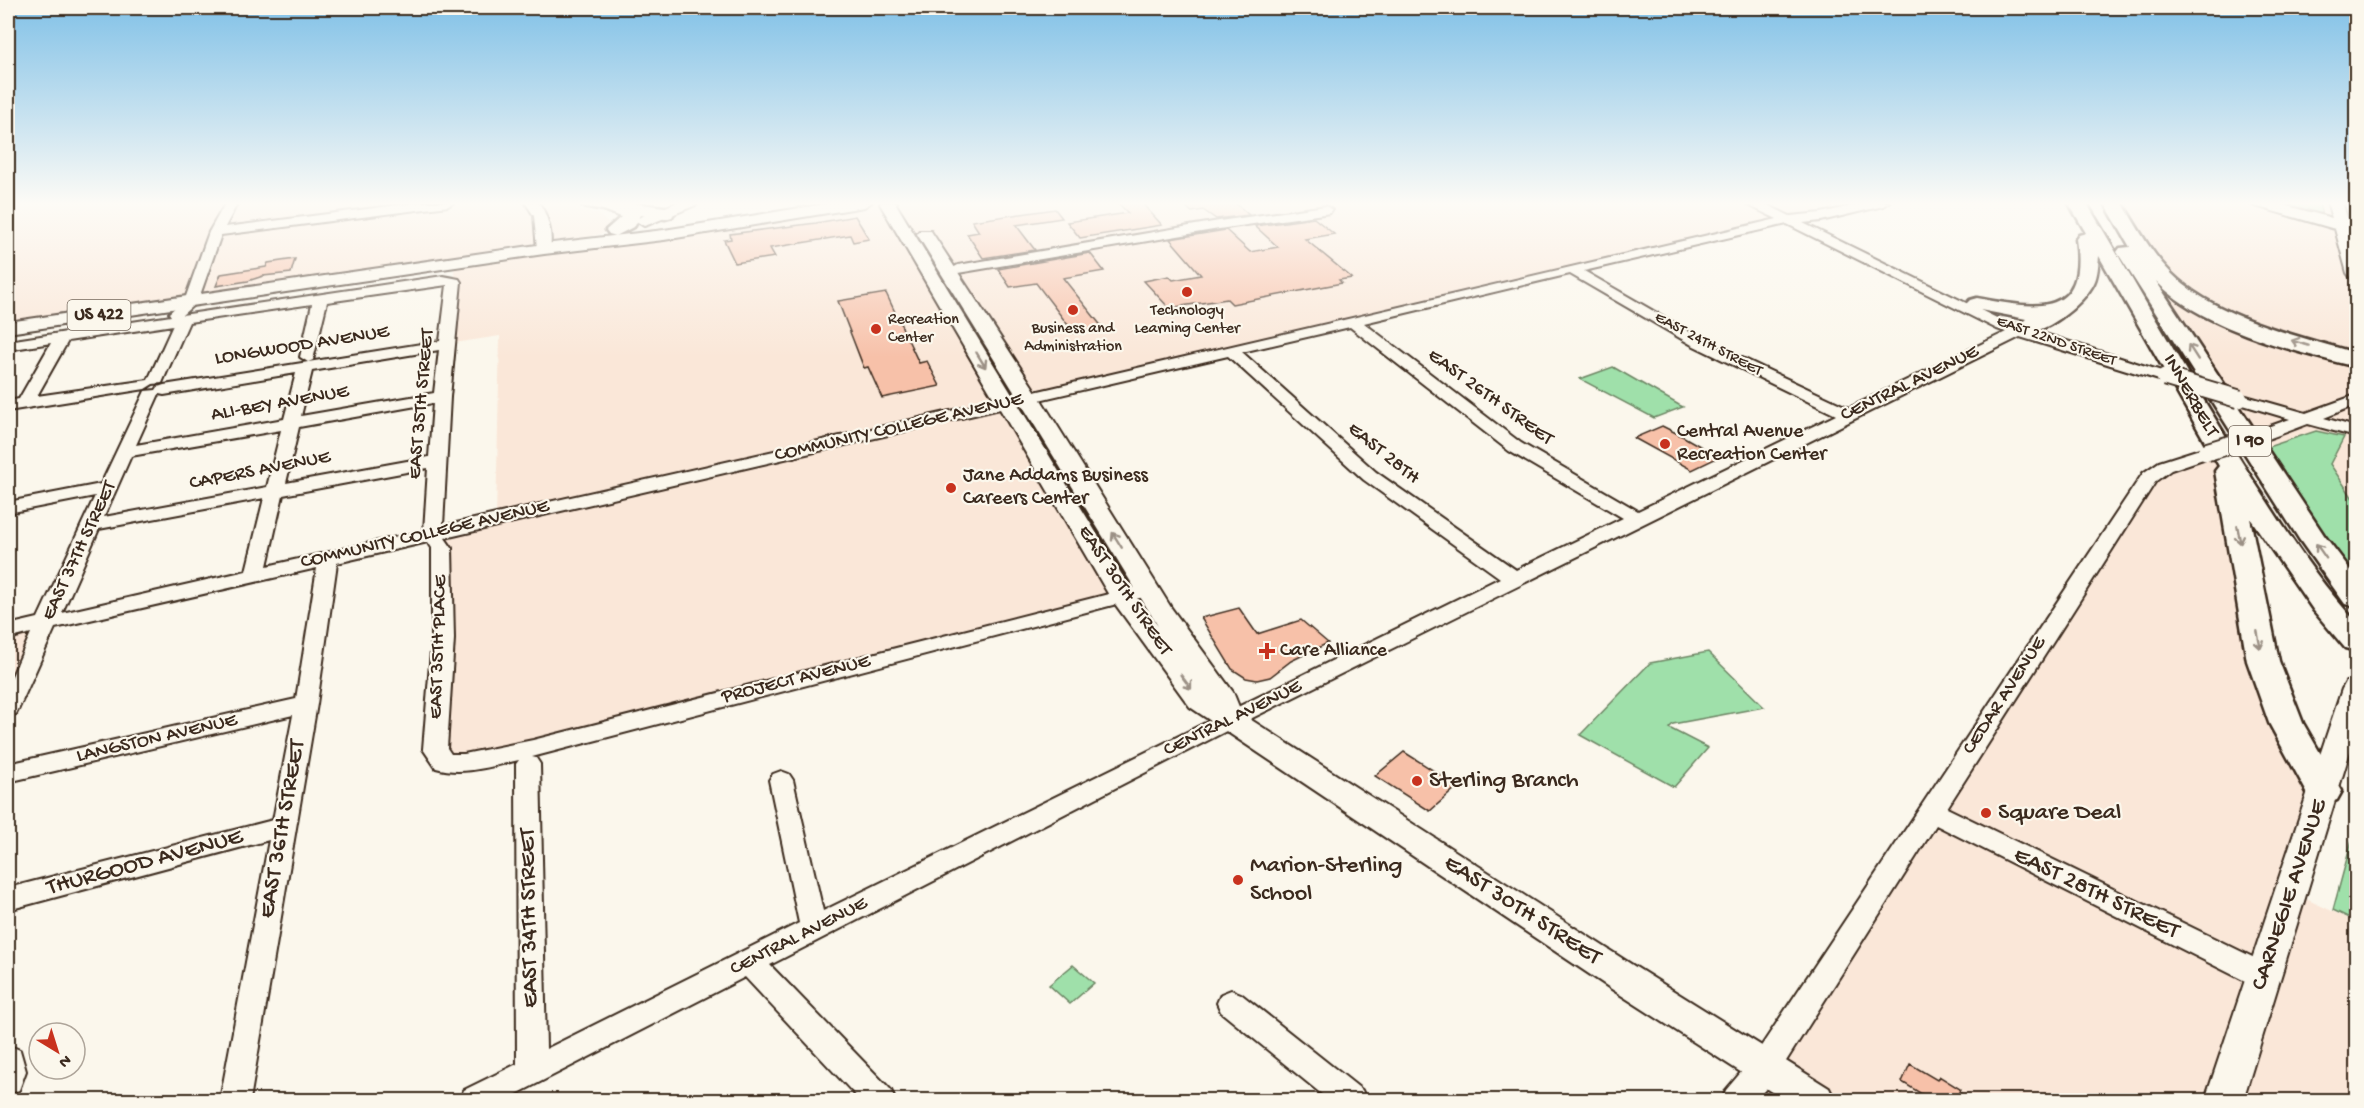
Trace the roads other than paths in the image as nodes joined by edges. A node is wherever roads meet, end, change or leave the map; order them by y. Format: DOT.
graph roads {
  1 [pos="208,254"];
  2 [pos="512,254"];
  3 [pos="921,254"];
  4 [pos="936,254"];
  5 [pos="1049,254"];
  6 [pos="1645,254"];
  7 [pos="1867,254"];
  8 [pos="1870,254"];
  9 [pos="2089,254"];
  10 [pos="2095,254"];
  11 [pos="2106,254"];
  12 [pos="2129,254"];
  13 [pos="2138,254"];
  14 [pos="2147,254"];
  15 [pos="2353,254"];
  16 [pos="958,269"];
  17 [pos="1573,270"];
  18 [pos="2356,273"];
  19 [pos="2147,281"];
  20 [pos="321,298"];
  21 [pos="191,301"];
  22 [pos="1977,304"];
  23 [pos="2056,311"];
  24 [pos="183,319"];
  25 [pos="1353,322"];
  26 [pos="2146,323"];
  27 [pos="8,328"];
  28 [pos="2021,330"];
  29 [pos="62,337"];
  30 [pos="448,339"];
  31 [pos="8,345"];
  32 [pos="1232,351"];
  33 [pos="2354,358"];
  34 [pos="306,362"];
  35 [pos="154,387"];
  36 [pos="442,397"];
  37 [pos="2356,400"];
  38 [pos="1019,401"];
  39 [pos="25,403"];
  40 [pos="8,406"];
  41 [pos="1848,414"];
  42 [pos="8,416"];
  43 [pos="2308,417"];
  44 [pos="291,423"];
  45 [pos="2356,432"];
  46 [pos="126,452"];
  47 [pos="2216,454"];
  48 [pos="437,461"];
  49 [pos="108,488"];
  50 [pos="275,490"];
  51 [pos="8,507"];
  52 [pos="1638,519"];
  53 [pos="91,525"];
  54 [pos="433,534"];
  55 [pos="328,557"];
  56 [pos="255,574"];
  57 [pos="1516,580"];
  58 [pos="1136,593"];
  59 [pos="2356,597"];
  60 [pos="46,623"];
  61 [pos="8,632"];
  62 [pos="2356,641"];
  63 [pos="2356,689"];
  64 [pos="306,705"];
  65 [pos="8,708"];
  66 [pos="1230,719"];
  67 [pos="444,762"];
  68 [pos="528,764"];
  69 [pos="8,773"];
  70 [pos="781,780"];
  71 [pos="2324,791"];
  72 [pos="1930,811"];
  73 [pos="283,827"];
  74 [pos="8,899"];
  75 [pos="814,929"];
  76 [pos="749,962"];
  77 [pos="2263,976"];
  78 [pos="1231,1003"];
  79 [pos="8,1059"];
  80 [pos="1764,1067"];
  81 [pos="532,1071"];
  82 [pos="8,1080"];
  83 [pos="230,1099"];
  84 [pos="475,1101"];
  85 [pos="880,1101"];
  86 [pos="1351,1101"];
  87 [pos="1737,1101"];
  88 [pos="1816,1101"];
  89 [pos="2224,1101"];
  1 -- 21 [label="street, EAST 37TH STREET"];
  2 -- 21 [label="main road, US 422"];
  3 -- 38 [label="main road, EAST 30TH STREET, one-way"];
  4 -- 38 [label="main road, EAST 30TH STREET"];
  5 -- 16 [label="street"];
  6 -- 17 [label="street, COMMUNITY COLLEGE AVENUE"];
  7 -- 28 [label="street, EAST 22ND STREET"];
  8 -- 22 [label="street, EAST 22ND STREET"];
  9 -- 23 [label="highway"];
  10 -- 26 [label="highway"];
  11 -- 26 [label="highway, INNERBELT / I 90"];
  12 -- 19 [label="highway, INNERBELT / I 90"];
  13 -- 19 [label="highway"];
  33 -- 14 [label="highway, one-way"];
  15 -- 18 [label="main road"];
  17 -- 25 [label="street, COMMUNITY COLLEGE AVENUE"];
  17 -- 41 [label="street, EAST 24TH STREET"];
  59 -- 19 [label="highway, INNERBELT / I 90, one-way"];
  20 -- 24 [label="street"];
  20 -- 30 [label="street, EAST 35TH STREET"];
  20 -- 34 [label="street"];
  21 -- 24 [label="street, EAST 37TH STREET"];
  21 -- 27 [label="main road, US 422"];
  22 -- 23 [label="highway"];
  22 -- 28 [label="street, EAST 22ND STREET"];
  23 -- 28 [label="highway"];
  24 -- 29 [label="street"];
  24 -- 35 [label="street, EAST 37TH STREET"];
  25 -- 32 [label="street, COMMUNITY COLLEGE AVENUE"];
  25 -- 52 [label="street, EAST 26TH STREET"];
  26 -- 47 [label="highway, INNERBELT / I 90"];
  28 -- 41 [label="street, CENTRAL AVENUE"];
  28 -- 43 [label="street, EAST 22ND STREET, bridge"];
  29 -- 31 [label="street"];
  29 -- 39 [label="street"];
  30 -- 34 [label="street, LONGWOOD AVENUE"];
  30 -- 36 [label="street, EAST 35TH STREET"];
  32 -- 38 [label="street, COMMUNITY COLLEGE AVENUE"];
  32 -- 57 [label="street, EAST 28TH"];
  34 -- 35 [label="street, LONGWOOD AVENUE"];
  34 -- 44 [label="street"];
  35 -- 39 [label="street, LONGWOOD AVENUE"];
  35 -- 42 [label="street, LONGWOOD AVENUE"];
  35 -- 46 [label="street, EAST 37TH STREET"];
  36 -- 44 [label="street, ALI-BEY AVENUE"];
  36 -- 48 [label="street, EAST 35TH STREET"];
  37 -- 43 [label="street, CEDAR AVENUE"];
  38 -- 54 [label="street, COMMUNITY COLLEGE AVENUE"];
  38 -- 58 [label="main road, EAST 30TH STREET"];
  39 -- 40 [label="street, LONGWOOD AVENUE"];
  41 -- 52 [label="street, CENTRAL AVENUE"];
  43 -- 45 [label="street, EAST 22ND STREET"];
  43 -- 47 [label="street, CEDAR AVENUE, bridge"];
  44 -- 46 [label="street, ALI-BEY AVENUE"];
  44 -- 50 [label="street"];
  46 -- 49 [label="street, EAST 37TH STREET"];
  47 -- 62 [label="highway, INNERBELT / I 90"];
  47 -- 71 [label="highway, one-way"];
  47 -- 72 [label="street, CEDAR AVENUE"];
  48 -- 50 [label="street, CAPERS AVENUE"];
  48 -- 54 [label="street, EAST 35TH STREET"];
  49 -- 51 [label="street"];
  49 -- 53 [label="street, EAST 37TH STREET"];
  50 -- 53 [label="street, CAPERS AVENUE"];
  50 -- 56 [label="street"];
  52 -- 57 [label="street, CENTRAL AVENUE"];
  53 -- 60 [label="street, EAST 37TH STREET"];
  54 -- 55 [label="street, COMMUNITY COLLEGE AVENUE"];
  54 -- 67 [label="street, EAST 35TH PLACE"];
  55 -- 56 [label="street, COMMUNITY COLLEGE AVENUE"];
  55 -- 64 [label="street, EAST 36TH STREET"];
  56 -- 60 [label="street, COMMUNITY COLLEGE AVENUE"];
  57 -- 66 [label="street, CENTRAL AVENUE"];
  58 -- 66 [label="main road, EAST 30TH STREET"];
  58 -- 67 [label="street, PROJECT AVENUE"];
  60 -- 61 [label="street, COMMUNITY COLLEGE AVENUE"];
  60 -- 65 [label="street, EAST 37TH STREET"];
  63 -- 71 [label="main road, CARNEGIE AVENUE"];
  64 -- 69 [label="street, LANGSTON AVENUE"];
  64 -- 73 [label="street, EAST 36TH STREET"];
  66 -- 75 [label="street, CENTRAL AVENUE"];
  66 -- 80 [label="main road, EAST 30TH STREET"];
  68 -- 81 [label="street, EAST 34TH STREET"];
  70 -- 75 [label="street"];
  71 -- 77 [label="main road, CARNEGIE AVENUE"];
  72 -- 77 [label="street, EAST 28TH STREET"];
  72 -- 80 [label="street, CEDAR AVENUE"];
  73 -- 74 [label="street, THURGOOD AVENUE"];
  73 -- 83 [label="street, EAST 36TH STREET"];
  75 -- 76 [label="street, CENTRAL AVENUE"];
  76 -- 81 [label="street, CENTRAL AVENUE"];
  76 -- 85 [label="street"];
  77 -- 89 [label="main road, CARNEGIE AVENUE"];
  78 -- 86 [label="street"];
  79 -- 82 [label="street"];
  80 -- 87 [label="street, CEDAR AVENUE"];
  80 -- 88 [label="main road, EAST 30TH STREET"];
  81 -- 84 [label="street, CENTRAL AVENUE"];
}
